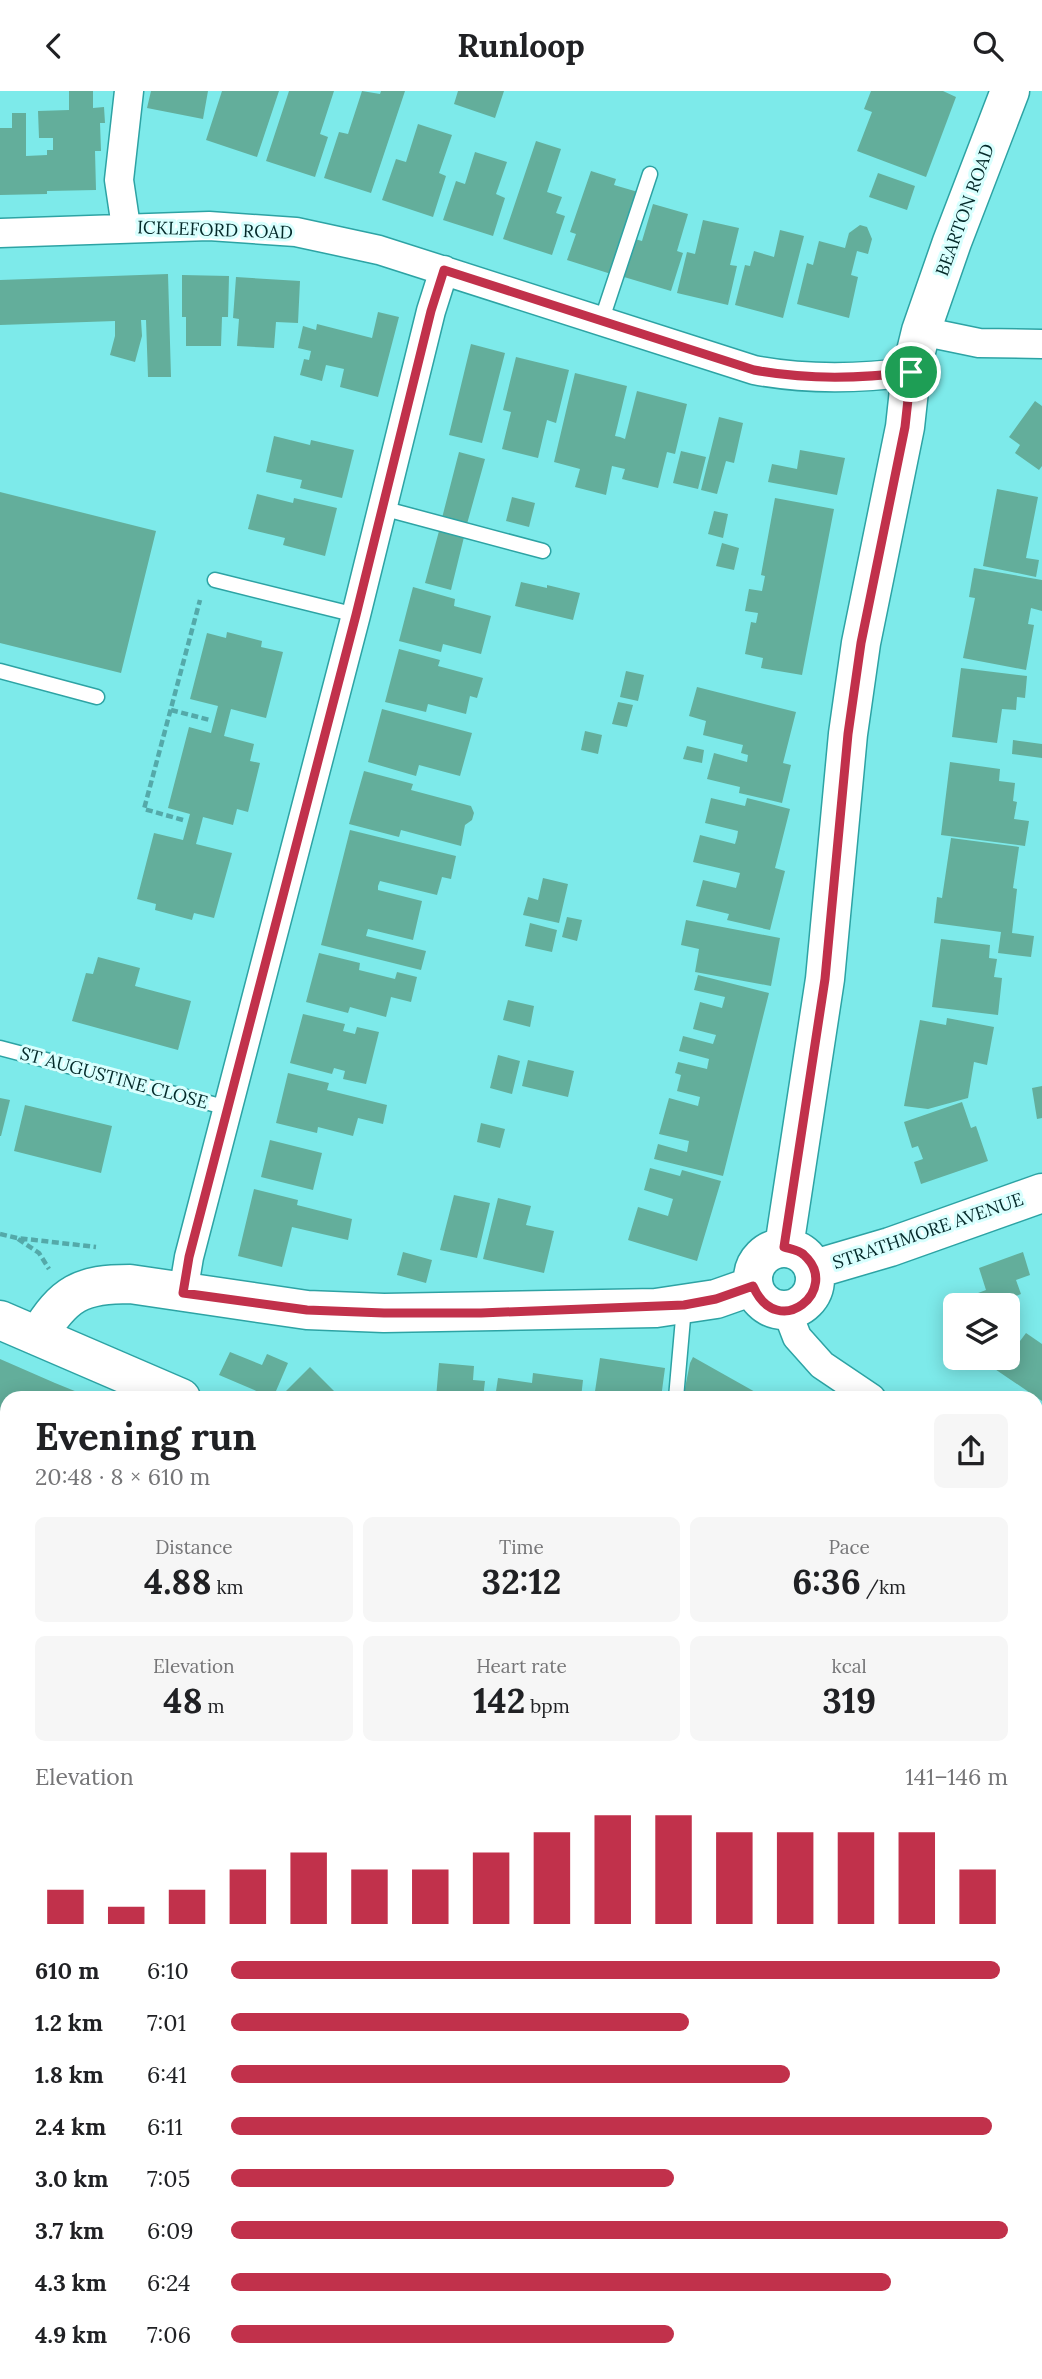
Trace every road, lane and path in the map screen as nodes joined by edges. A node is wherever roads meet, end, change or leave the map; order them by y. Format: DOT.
graph roads {
  1 [pos="129,91"];
  2 [pos="1010,91"];
  3 [pos="650,174"];
  4 [pos="126,227"];
  5 [pos="0,233"];
  6 [pos="444,270"];
  7 [pos="601,322"];
  8 [pos="921,331"];
  9 [pos="1042,344"];
  10 [pos="911,372"];
  11 [pos="382,508"];
  12 [pos="544,551"];
  13 [pos="215,580"];
  14 [pos="356,615"];
  15 [pos="0,671"];
  16 [pos="97,697"];
  17 [pos="171,710"];
  18 [pos="210,720"];
  19 [pos="183,820"];
  20 [pos="0,1048"];
  21 [pos="228,1108"];
  22 [pos="1042,1193"];
  23 [pos="17,1238"];
  24 [pos="784,1247"];
  25 [pos="815,1269"];
  26 [pos="753,1286"];
  27 [pos="183,1293"];
  28 [pos="66,1300"];
  29 [pos="684,1305"];
  30 [pos="788,1311"];
  31 [pos="0,1321"];
  32 [pos="38,1336"];
  33 [pos="165,1391"];
  34 [pos="677,1391"];
  35 [pos="861,1391"];
  1 -- 4 [label="street"];
  2 -- 8 [label="street, BEARTON ROAD"];
  3 -- 7 [label="lane"];
  4 -- 5 [label="street, ICKLEFORD ROAD"];
  4 -- 6 [label="street, ICKLEFORD ROAD"];
  6 -- 7 [label="street, ICKLEFORD ROAD"];
  6 -- 11 [label="street"];
  7 -- 10 [label="street, ICKLEFORD ROAD"];
  8 -- 9 [label="street"];
  8 -- 10 [label="street, BEARTON ROAD"];
  10 -- 24 [label="street, BEARTON ROAD"];
  11 -- 12 [label="lane"];
  11 -- 14 [label="street"];
  13 -- 14 [label="lane"];
  13 -- 17 [label="path"];
  14 -- 21 [label="street"];
  15 -- 16 [label="lane"];
  17 -- 18 [label="path"];
  17 -- 19 [label="path"];
  20 -- 21 [label="lane, ST AUGUSTINE CLOSE"];
  21 -- 27 [label="street"];
  22 -- 25 [label="street, STRATHMORE AVENUE"];
  23 -- 28 [label="path"];
  24 -- 25 [label="street"];
  24 -- 26 [label="street"];
  25 -- 30 [label="street"];
  26 -- 29 [label="street"];
  26 -- 30 [label="street"];
  27 -- 28 [label="street"];
  27 -- 29 [label="street"];
  28 -- 32 [label="street"];
  29 -- 34 [label="lane"];
  30 -- 35 [label="street"];
  31 -- 32 [label="street"];
  32 -- 33 [label="street"];
}
